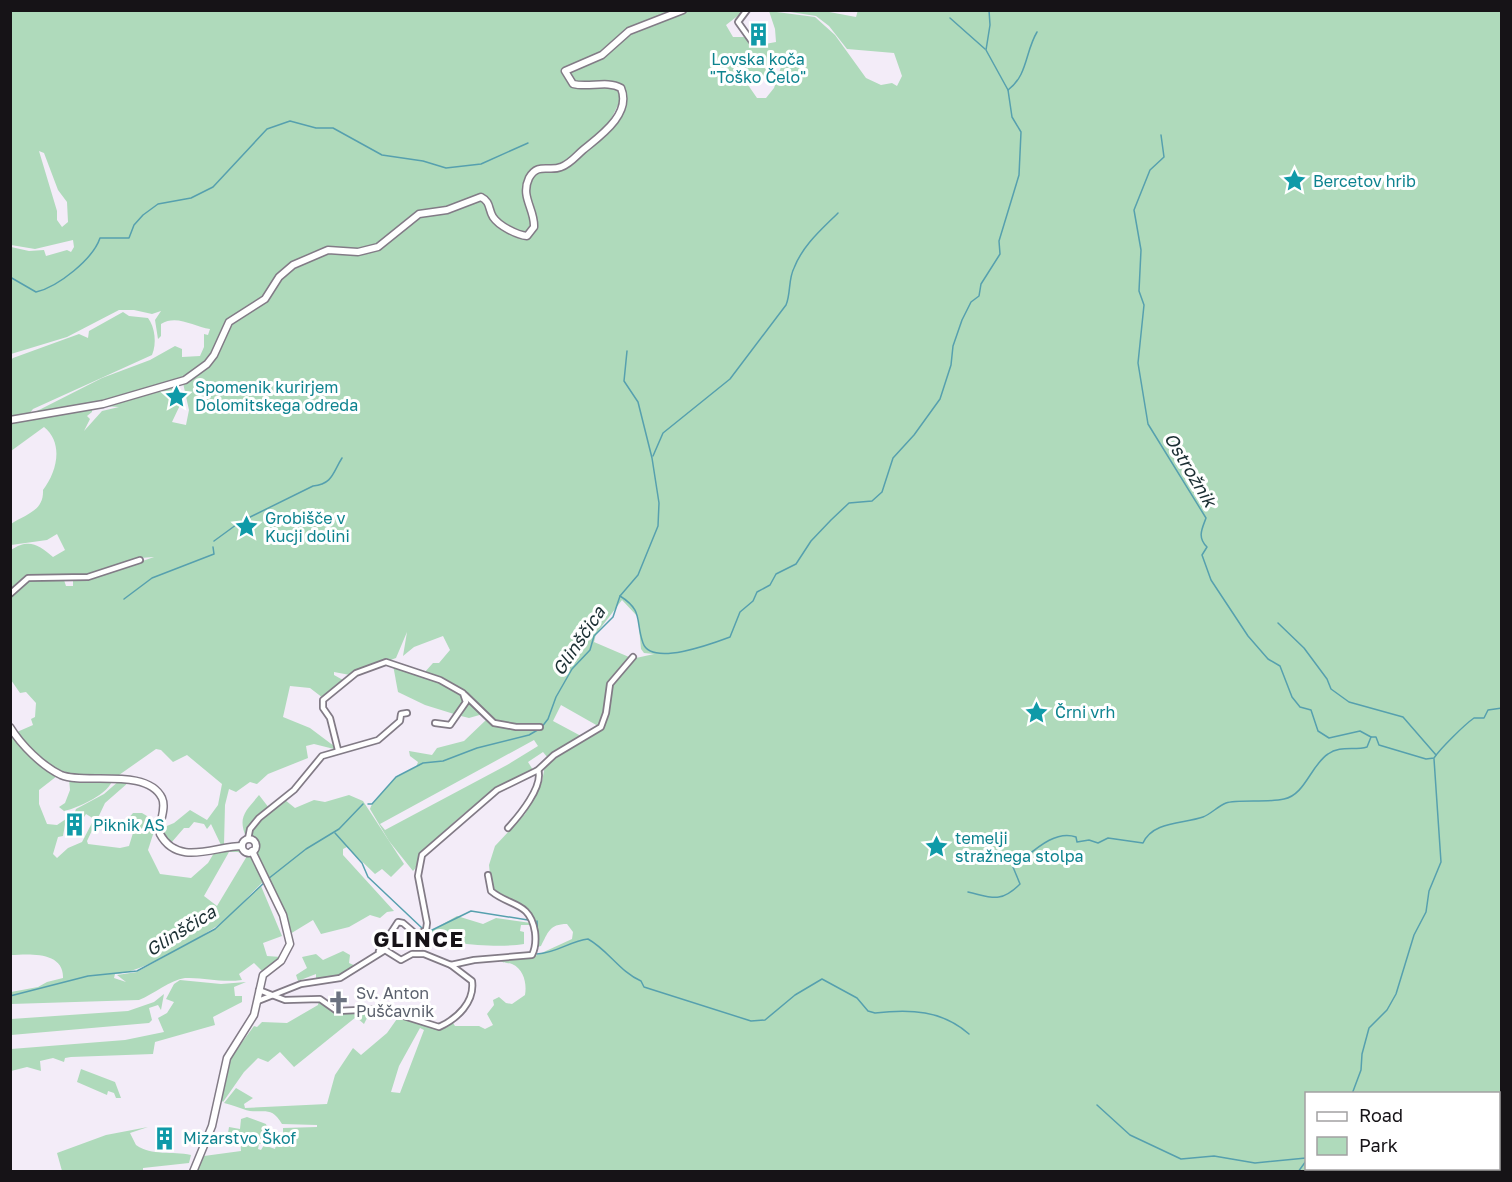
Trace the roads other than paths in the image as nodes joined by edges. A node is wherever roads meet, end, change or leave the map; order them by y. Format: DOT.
graph roads {
  1 [pos="683,10"];
  2 [pos="747,10"];
  3 [pos="753,43"];
  4 [pos="10,420"];
  5 [pos="140,560"];
  6 [pos="10,594"];
  7 [pos="633,657"];
  8 [pos="465,695"];
  9 [pos="407,713"];
  10 [pos="435,723"];
  11 [pos="10,727"];
  12 [pos="540,727"];
  13 [pos="338,750"];
  14 [pos="538,770"];
  15 [pos="508,828"];
  16 [pos="248,840"];
  17 [pos="242,846"];
  18 [pos="252,851"];
  19 [pos="488,875"];
  20 [pos="379,951"];
  21 [pos="451,965"];
  22 [pos="259,990"];
  23 [pos="269,995"];
  24 [pos="258,1001"];
  25 [pos="193,1172"];
  1 -- 4 [label="street"];
  2 -- 3 [label="street"];
  5 -- 6 [label="street"];
  7 -- 14 [label="street"];
  8 -- 10 [label="street"];
  8 -- 12 [label="street"];
  8 -- 13 [label="street"];
  9 -- 13 [label="street"];
  11 -- 17 [label="street"];
  13 -- 16 [label="street"];
  14 -- 15 [label="street"];
  14 -- 20 [label="street"];
  16 -- 17 [label="street"];
  16 -- 18 [label="street"];
  17 -- 18 [label="street"];
  18 -- 22 [label="street"];
  19 -- 21 [label="street"];
  20 -- 21 [label="street"];
  20 -- 23 [label="street"];
  21 -- 23 [label="street"];
  22 -- 23 [label="street"];
  22 -- 24 [label="street"];
  23 -- 24 [label="street"];
  24 -- 25 [label="street"];
}
